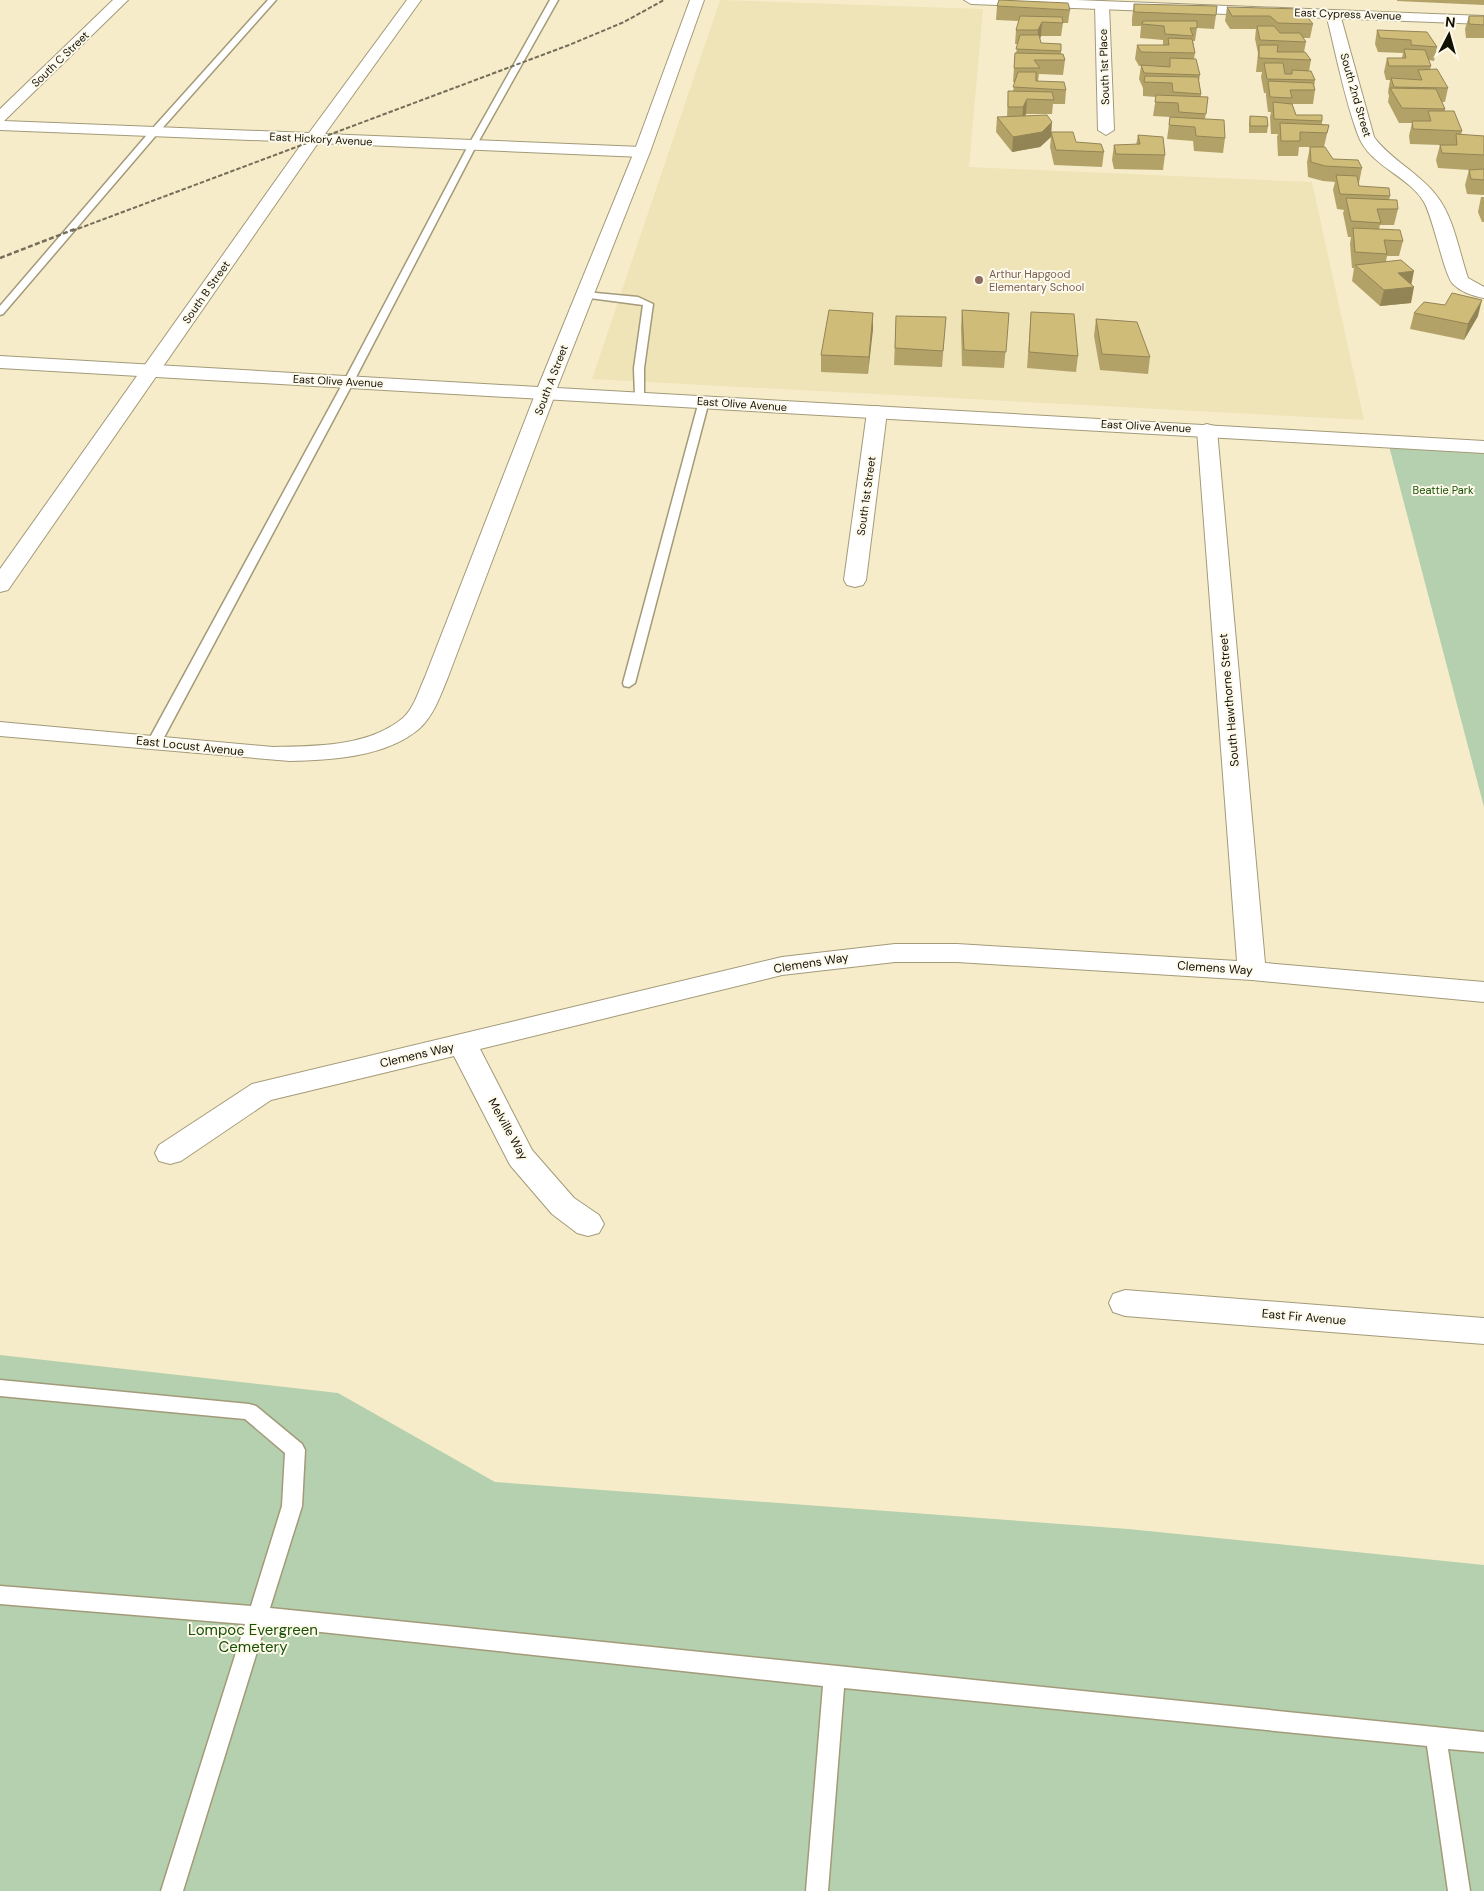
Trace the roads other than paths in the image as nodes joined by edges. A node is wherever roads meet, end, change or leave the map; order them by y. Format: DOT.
graph roads {
  1 [pos="121,0"];
  2 [pos="272,0"];
  3 [pos="414,0"];
  4 [pos="554,0"];
  5 [pos="697,0"];
  6 [pos="971,0"];
  7 [pos="1102,5"];
  8 [pos="1334,14"];
  9 [pos="1484,20"];
  10 [pos="8,86"];
  11 [pos="31,87"];
  12 [pos="0,117"];
  13 [pos="0,125"];
  14 [pos="1106,130"];
  15 [pos="155,132"];
  16 [pos="313,139"];
  17 [pos="472,146"];
  18 [pos="642,152"];
  19 [pos="1478,291"];
  20 [pos="585,295"];
  21 [pos="0,312"];
  22 [pos="0,362"];
  23 [pos="151,371"];
  24 [pos="349,381"];
  25 [pos="546,392"];
  26 [pos="640,397"];
  27 [pos="704,401"];
  28 [pos="877,412"];
  29 [pos="1207,430"];
  30 [pos="1484,447"];
  31 [pos="854,580"];
  32 [pos="0,586"];
  33 [pos="629,684"];
  34 [pos="0,729"];
  35 [pos="378,740"];
  36 [pos="154,743"];
  37 [pos="1252,970"];
  38 [pos="1484,992"];
  39 [pos="463,1045"];
  40 [pos="170,1153"];
  41 [pos="588,1224"];
  42 [pos="1125,1302"];
  43 [pos="1484,1331"];
  44 [pos="0,1388"];
  45 [pos="0,1595"];
  46 [pos="257,1616"];
  47 [pos="834,1677"];
  48 [pos="1436,1738"];
  49 [pos="1484,1742"];
  50 [pos="172,1891"];
  51 [pos="817,1891"];
  52 [pos="1459,1891"];
  1 -- 11 [label="street, South C Street"];
  2 -- 15 [label="lane"];
  3 -- 16 [label="street, South B Street"];
  4 -- 17 [label="lane"];
  5 -- 18 [label="street, South A Street"];
  6 -- 7 [label="street, East Cypress Avenue"];
  7 -- 8 [label="street, East Cypress Avenue"];
  7 -- 14 [label="street, South 1st Place"];
  8 -- 9 [label="street, East Cypress Avenue"];
  8 -- 19 [label="street, South 2nd Street"];
  10 -- 11 [label="street"];
  11 -- 12 [label="street, South C Street"];
  13 -- 15 [label="street, East Hickory Avenue"];
  15 -- 16 [label="street, East Hickory Avenue"];
  15 -- 21 [label="lane"];
  16 -- 17 [label="street, East Hickory Avenue"];
  16 -- 23 [label="street, South B Street"];
  17 -- 18 [label="street, East Hickory Avenue"];
  17 -- 24 [label="lane"];
  18 -- 20 [label="street, South A Street"];
  20 -- 25 [label="street, South A Street"];
  20 -- 26 [label="lane"];
  22 -- 23 [label="street, East Olive Avenue"];
  23 -- 24 [label="street, East Olive Avenue"];
  23 -- 32 [label="street, South B Street"];
  24 -- 25 [label="street, East Olive Avenue"];
  24 -- 36 [label="lane"];
  25 -- 26 [label="street, East Olive Avenue"];
  25 -- 35 [label="street, South A Street"];
  26 -- 27 [label="street, East Olive Avenue"];
  27 -- 28 [label="street, East Olive Avenue"];
  27 -- 33 [label="lane"];
  28 -- 29 [label="street, East Olive Avenue"];
  28 -- 31 [label="street, South 1st Street"];
  29 -- 30 [label="street, East Olive Avenue"];
  29 -- 37 [label="street, South Hawthorne Street"];
  34 -- 36 [label="street, East Locust Avenue"];
  35 -- 36 [label="street, East Locust Avenue"];
  37 -- 38 [label="street, Clemens Way"];
  37 -- 39 [label="street, Clemens Way"];
  39 -- 40 [label="street, Clemens Way"];
  39 -- 41 [label="street, Melville Way"];
  42 -- 43 [label="street, East Fir Avenue"];
  44 -- 46 [label="lane"];
  45 -- 46 [label="lane"];
  46 -- 47 [label="lane"];
  46 -- 50 [label="lane"];
  47 -- 48 [label="lane"];
  47 -- 51 [label="lane"];
  48 -- 49 [label="lane"];
  48 -- 52 [label="lane"];
}
